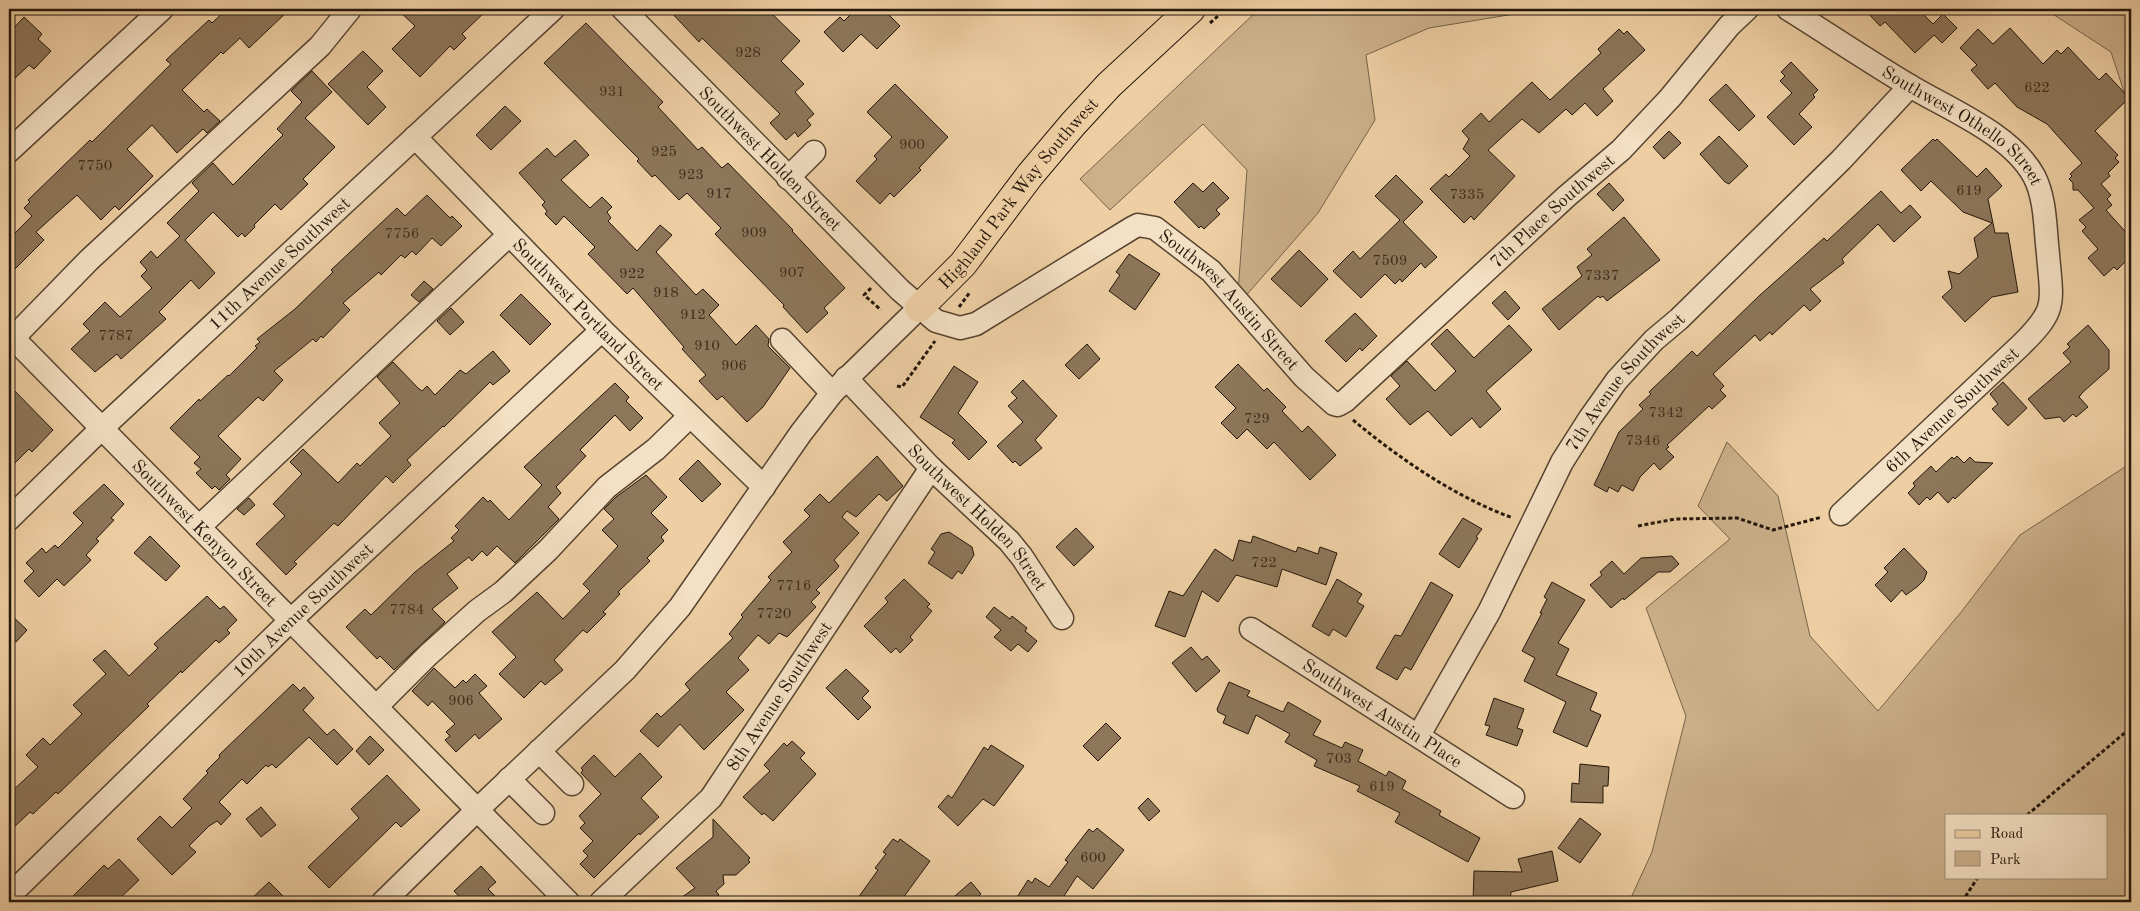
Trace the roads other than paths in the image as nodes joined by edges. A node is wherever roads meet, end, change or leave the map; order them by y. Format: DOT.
graph roads {
  1 [pos="162,9"];
  2 [pos="350,9"];
  3 [pos="553,9"];
  4 [pos="623,9"];
  5 [pos="1747,9"];
  6 [pos="1788,9"];
  7 [pos="1198,18"];
  8 [pos="1910,86"];
  9 [pos="415,137"];
  10 [pos="9,151"];
  11 [pos="814,152"];
  12 [pos="788,178"];
  13 [pos="509,235"];
  14 [pos="2052,299"];
  15 [pos="919,308"];
  16 [pos="602,330"];
  17 [pos="11,336"];
  18 [pos="782,340"];
  19 [pos="839,385"];
  20 [pos="1345,407"];
  21 [pos="690,416"];
  22 [pos="102,428"];
  23 [pos="932,468"];
  24 [pos="764,487"];
  25 [pos="1835,515"];
  26 [pos="9,519"];
  27 [pos="199,527"];
  28 [pos="1062,618"];
  29 [pos="290,620"];
  30 [pos="1251,629"];
  31 [pos="376,707"];
  32 [pos="1419,735"];
  33 [pos="539,751"];
  34 [pos="509,779"];
  35 [pos="572,784"];
  36 [pos="1513,797"];
  37 [pos="478,809"];
  38 [pos="543,813"];
  39 [pos="9,896"];
  40 [pos="383,902"];
  41 [pos="568,902"];
  42 [pos="601,902"];
  1 -- 10 [label="street"];
  2 -- 17 [label="street"];
  3 -- 9 [label="street, 11th Avenue Southwest"];
  4 -- 12 [label="street, Southwest Holden Street"];
  5 -- 20 [label="street, 7th Place Southwest"];
  6 -- 8 [label="street, Southwest Othello Street"];
  7 -- 15 [label="main road, Highland Park Way Southwest"];
  8 -- 14 [label="street, Southwest Othello Street"];
  8 -- 32 [label="street, 7th Avenue Southwest"];
  9 -- 13 [label="street, Southwest Portland Street"];
  9 -- 22 [label="street, 11th Avenue Southwest"];
  11 -- 12 [label="street"];
  12 -- 15 [label="street, Southwest Holden Street"];
  13 -- 16 [label="street, Southwest Portland Street"];
  13 -- 27 [label="street"];
  14 -- 25 [label="street, 6th Avenue Southwest"];
  15 -- 19 [label="street, Highland Park Way Southwest"];
  15 -- 20 [label="street, Southwest Austin Street"];
  16 -- 21 [label="street, Southwest Portland Street"];
  16 -- 29 [label="street, 10th Avenue Southwest"];
  17 -- 22 [label="street, Southwest Kenyon Street"];
  18 -- 19 [label="street, Southwest Holden Street"];
  19 -- 23 [label="street, Southwest Holden Street"];
  19 -- 24 [label="street, Highland Park Way Southwest"];
  21 -- 24 [label="street, Southwest Portland Street"];
  21 -- 31 [label="street"];
  22 -- 26 [label="street, 11th Avenue Southwest"];
  22 -- 27 [label="street, Southwest Kenyon Street"];
  23 -- 28 [label="street, Southwest Holden Street"];
  23 -- 42 [label="street, 8th Avenue Southwest"];
  24 -- 33 [label="street, Highland Park Way Southwest"];
  27 -- 29 [label="street, Southwest Kenyon Street"];
  29 -- 31 [label="street, Southwest Kenyon Street"];
  29 -- 39 [label="street, 10th Avenue Southwest"];
  30 -- 32 [label="street, Southwest Austin Place"];
  31 -- 37 [label="street, Southwest Kenyon Street"];
  32 -- 36 [label="street, Southwest Austin Place"];
  33 -- 34 [label="street, Highland Park Way Southwest"];
  33 -- 35 [label="street"];
  34 -- 37 [label="street, Highland Park Way Southwest"];
  34 -- 38 [label="street"];
  37 -- 40 [label="street, Highland Park Way Southwest"];
  37 -- 41 [label="street, Southwest Kenyon Street"];
}
